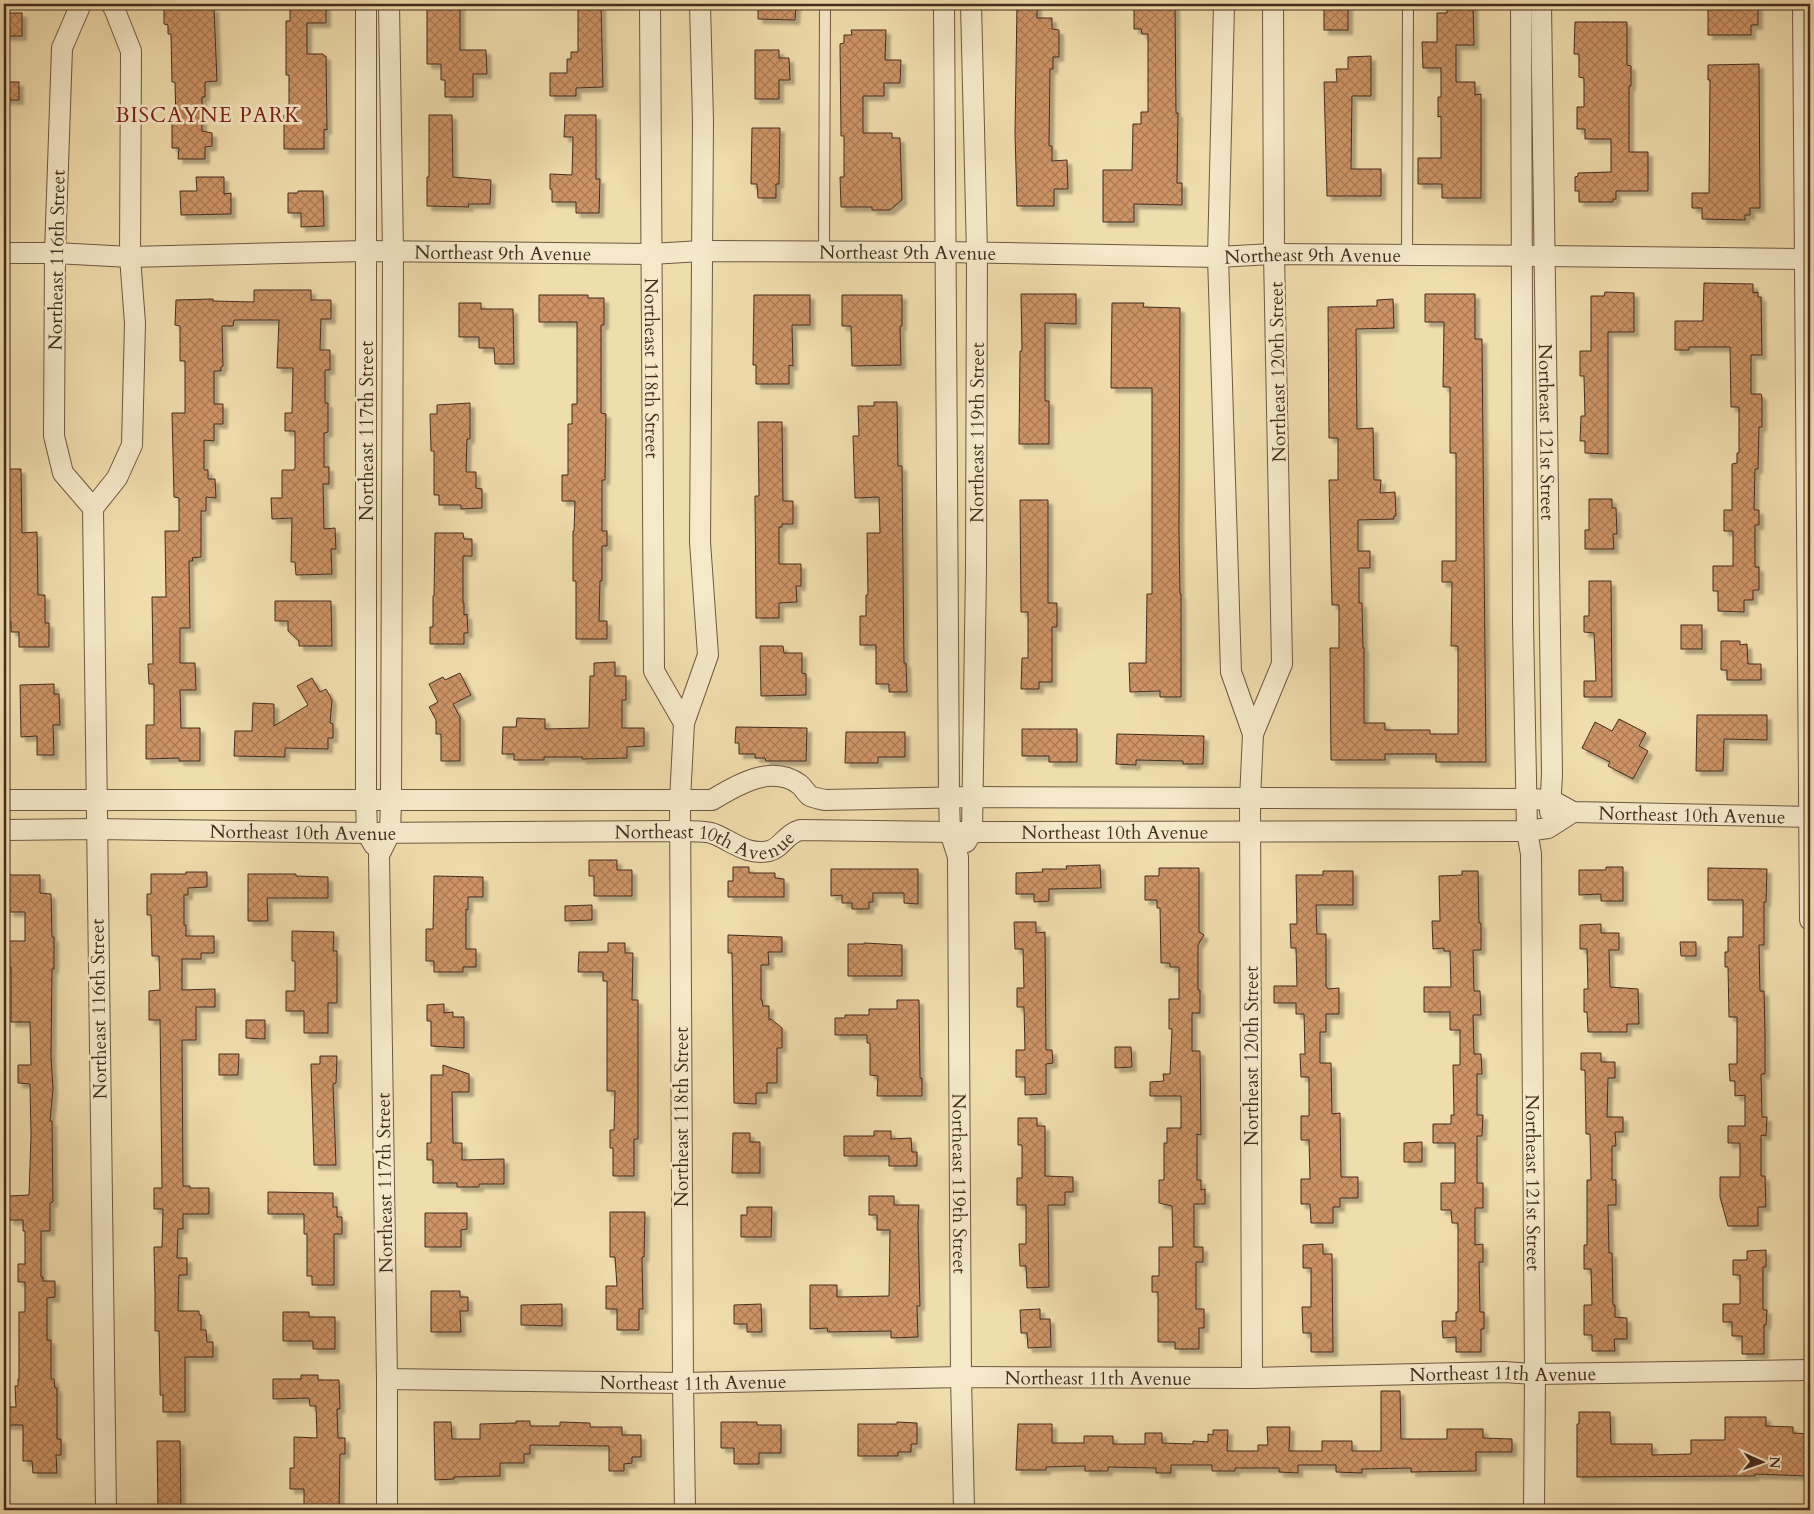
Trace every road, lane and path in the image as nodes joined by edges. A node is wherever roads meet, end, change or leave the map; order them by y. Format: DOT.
graph roads {
  1 [pos="82,4"];
  2 [pos="111,4"];
  3 [pos="366,4"];
  4 [pos="389,4"];
  5 [pos="650,4"];
  6 [pos="700,4"];
  7 [pos="825,4"];
  8 [pos="944,4"];
  9 [pos="971,4"];
  10 [pos="1224,4"];
  11 [pos="1273,4"];
  12 [pos="1408,4"];
  13 [pos="1521,4"];
  14 [pos="1541,4"];
  15 [pos="1803,4"];
  16 [pos="366,251"];
  17 [pos="701,251"];
  18 [pos="393,252"];
  19 [pos="824,252"];
  20 [pos="944,252"];
  21 [pos="55,253"];
  22 [pos="978,253"];
  23 [pos="4,254"];
  24 [pos="651,254"];
  25 [pos="1274,254"];
  26 [pos="1407,255"];
  27 [pos="1218,256"];
  28 [pos="1521,256"];
  29 [pos="1544,256"];
  30 [pos="130,257"];
  31 [pos="1808,259"];
  32 [pos="93,508"];
  33 [pos="684,723"];
  34 [pos="1253,734"];
  35 [pos="949,797"];
  36 [pos="973,797"];
  37 [pos="1250,799"];
  38 [pos="1527,799"];
  39 [pos="4,800"];
  40 [pos="366,800"];
  41 [pos="391,800"];
  42 [pos="680,800"];
  43 [pos="1551,800"];
  44 [pos="95,801"];
  45 [pos="1573,812"];
  46 [pos="1810,817"];
  47 [pos="1548,828"];
  48 [pos="96,829"];
  49 [pos="4,830"];
  50 [pos="1527,831"];
  51 [pos="680,832"];
  52 [pos="950,832"];
  53 [pos="972,832"];
  54 [pos="1251,832"];
  55 [pos="367,833"];
  56 [pos="390,833"];
  57 [pos="1531,854"];
  58 [pos="379,855"];
  59 [pos="958,857"];
  60 [pos="1810,920"];
  61 [pos="1810,1370"];
  62 [pos="1535,1374"];
  63 [pos="961,1377"];
  64 [pos="387,1378"];
  65 [pos="1252,1378"];
  66 [pos="683,1383"];
  67 [pos="106,1510"];
  68 [pos="386,1510"];
  69 [pos="685,1510"];
  70 [pos="964,1510"];
  71 [pos="1534,1510"];
  1 -- 21 [label="street, Northeast 116th Street"];
  2 -- 30 [label="street"];
  3 -- 16 [label="street, Northeast 117th Street"];
  4 -- 18 [label="street, Northeast 117th Street"];
  5 -- 24 [label="street, Northeast 118th Street"];
  6 -- 17 [label="street, Northeast 118th Street"];
  7 -- 19 [label="lane"];
  8 -- 20 [label="street, Northeast 119th Street"];
  9 -- 22 [label="street, Northeast 119th Street"];
  10 -- 27 [label="street, Northeast 120th Street"];
  11 -- 25 [label="street, Northeast 120th Street"];
  12 -- 26 [label="lane"];
  13 -- 28 [label="street, Northeast 121st Street"];
  14 -- 29 [label="street, Northeast 121st Street"];
  15 -- 31 [label="street"];
  16 -- 18 [label="street, Northeast 9th Avenue"];
  16 -- 30 [label="street, Northeast 9th Avenue"];
  16 -- 40 [label="street, Northeast 117th Street"];
  17 -- 19 [label="street, Northeast 9th Avenue"];
  17 -- 24 [label="street, Northeast 9th Avenue"];
  17 -- 33 [label="street, Northeast 118th Street"];
  18 -- 24 [label="street, Northeast 9th Avenue"];
  18 -- 41 [label="street, Northeast 117th Street"];
  19 -- 20 [label="street, Northeast 9th Avenue"];
  20 -- 22 [label="street, Northeast 9th Avenue"];
  20 -- 35 [label="street, Northeast 119th Street"];
  21 -- 23 [label="street, Northeast 9th Avenue"];
  21 -- 30 [label="street, Northeast 9th Avenue"];
  21 -- 32 [label="street, Northeast 116th Street"];
  22 -- 27 [label="street, Northeast 9th Avenue"];
  22 -- 36 [label="street, Northeast 119th Street"];
  24 -- 33 [label="street, Northeast 118th Street"];
  25 -- 26 [label="street, Northeast 9th Avenue"];
  25 -- 27 [label="street, Northeast 9th Avenue"];
  25 -- 34 [label="street, Northeast 120th Street"];
  26 -- 28 [label="street, Northeast 9th Avenue"];
  27 -- 34 [label="street, Northeast 120th Street"];
  28 -- 29 [label="street, Northeast 9th Avenue"];
  28 -- 38 [label="street, Northeast 121st Street"];
  29 -- 31 [label="street, Northeast 9th Avenue"];
  29 -- 43 [label="street, Northeast 121st Street"];
  30 -- 32 [label="street"];
  31 -- 46 [label="street"];
  32 -- 44 [label="street, Northeast 116th Street"];
  33 -- 42 [label="street, Northeast 118th Street"];
  34 -- 37 [label="street, Northeast 120th Street"];
  35 -- 36 [label="street, Northeast 10th Avenue"];
  35 -- 42 [label="street, Northeast 10th Avenue"];
  35 -- 52 [label="street, Northeast 119th Street"];
  36 -- 37 [label="street, Northeast 10th Avenue"];
  36 -- 53 [label="street, Northeast 119th Street"];
  37 -- 38 [label="street, Northeast 10th Avenue"];
  37 -- 54 [label="street, Northeast 120th Street"];
  38 -- 43 [label="street, Northeast 10th Avenue"];
  38 -- 50 [label="street, Northeast 121st Street"];
  39 -- 44 [label="street, Northeast 10th Avenue"];
  40 -- 41 [label="street, Northeast 10th Avenue"];
  40 -- 44 [label="street, Northeast 10th Avenue"];
  40 -- 55 [label="street, Northeast 117th Street"];
  41 -- 42 [label="street, Northeast 10th Avenue"];
  41 -- 56 [label="street, Northeast 117th Street"];
  42 -- 51 [label="street, Northeast 118th Street"];
  43 -- 45 [label="street, Northeast 10th Avenue"];
  43 -- 47 [label="street, Northeast 121st Street"];
  44 -- 48 [label="street, Northeast 116th Street"];
  45 -- 46 [label="street, Northeast 10th Avenue"];
  45 -- 47 [label="street, Northeast 10th Avenue"];
  46 -- 60 [label="street"];
  47 -- 50 [label="street, Northeast 10th Avenue"];
  47 -- 57 [label="street, Northeast 121st Street"];
  48 -- 49 [label="street, Northeast 10th Avenue"];
  48 -- 55 [label="street, Northeast 10th Avenue"];
  48 -- 67 [label="street, Northeast 116th Street"];
  50 -- 54 [label="street, Northeast 10th Avenue"];
  50 -- 57 [label="street, Northeast 121st Street"];
  51 -- 52 [label="street, Northeast 10th Avenue"];
  51 -- 56 [label="street, Northeast 10th Avenue"];
  51 -- 66 [label="street, Northeast 118th Street"];
  52 -- 53 [label="street, Northeast 10th Avenue"];
  52 -- 59 [label="street, Northeast 119th Street"];
  53 -- 54 [label="street, Northeast 10th Avenue"];
  53 -- 59 [label="street, Northeast 119th Street"];
  54 -- 65 [label="street, Northeast 120th Street"];
  55 -- 56 [label="street, Northeast 10th Avenue"];
  55 -- 58 [label="street, Northeast 117th Street"];
  56 -- 58 [label="street, Northeast 117th Street"];
  57 -- 62 [label="street, Northeast 121st Street"];
  58 -- 64 [label="street, Northeast 117th Street"];
  59 -- 63 [label="street, Northeast 119th Street"];
  61 -- 62 [label="street, Northeast 11th Avenue"];
  62 -- 65 [label="street, Northeast 11th Avenue"];
  62 -- 71 [label="street, Northeast 121st Street"];
  63 -- 65 [label="street, Northeast 11th Avenue"];
  63 -- 66 [label="street, Northeast 11th Avenue"];
  63 -- 70 [label="street, Northeast 119th Street"];
  64 -- 66 [label="street, Northeast 11th Avenue"];
  64 -- 68 [label="street, Northeast 117th Street"];
  66 -- 69 [label="street, Northeast 118th Street"];
}
